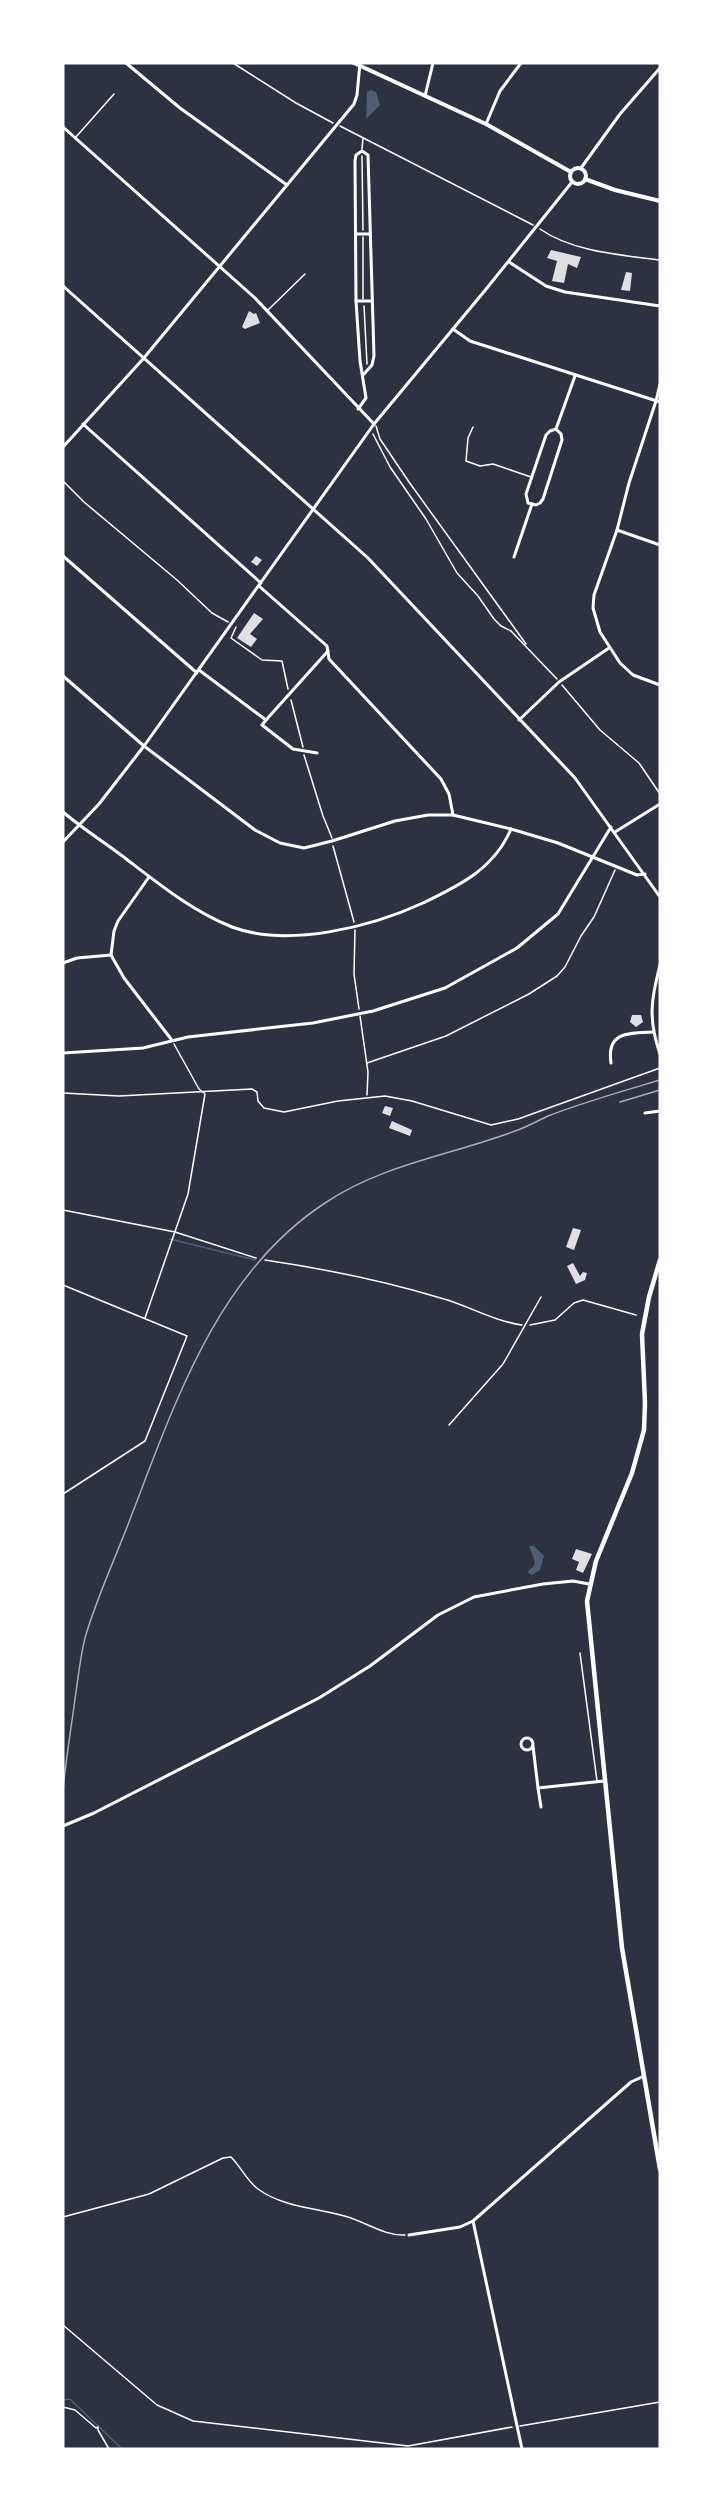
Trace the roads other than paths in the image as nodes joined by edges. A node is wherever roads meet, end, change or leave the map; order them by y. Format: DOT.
graph roads {
  1 [pos="126,63"];
  2 [pos="433,63"];
  3 [pos="521,63"];
  4 [pos="358,64"];
  5 [pos="660,68"];
  6 [pos="114,94"];
  7 [pos="425,96"];
  8 [pos="486,124"];
  9 [pos="63,127"];
  10 [pos="75,138"];
  11 [pos="581,168"];
  12 [pos="571,172"];
  13 [pos="585,179"];
  14 [pos="572,182"];
  15 [pos="286,185"];
  16 [pos="660,201"];
  17 [pos="356,234"];
  18 [pos="369,234"];
  19 [pos="508,262"];
  20 [pos="220,264"];
  21 [pos="304,274"];
  22 [pos="63,286"];
  23 [pos="356,301"];
  24 [pos="371,301"];
  25 [pos="660,306"];
  26 [pos="268,310"];
  27 [pos="453,329"];
  28 [pos="143,359"];
  29 [pos="364,374"];
  30 [pos="575,376"];
  31 [pos="660,384"];
  32 [pos="658,402"];
  33 [pos="358,409"];
  34 [pos="83,424"];
  35 [pos="374,424"];
  36 [pos="473,427"];
  37 [pos="556,429"];
  38 [pos="63,447"];
  39 [pos="532,477"];
  40 [pos="532,504"];
  41 [pos="314,509"];
  42 [pos="617,530"];
  43 [pos="660,545"];
  44 [pos="63,556"];
  45 [pos="514,557"];
  46 [pos="260,585"];
  47 [pos="609,648"];
  48 [pos="328,651"];
  49 [pos="198,672"];
  50 [pos="63,676"];
  51 [pos="660,685"];
  52 [pos="266,720"];
  53 [pos="519,720"];
  54 [pos="144,746"];
  55 [pos="317,753"];
  56 [pos="660,804"];
  57 [pos="63,812"];
  58 [pos="453,815"];
  59 [pos="79,825"];
  60 [pos="611,827"];
  61 [pos="511,829"];
  62 [pos="615,832"];
  63 [pos="63,842"];
  64 [pos="592,857"];
  65 [pos="645,874"];
  66 [pos="149,877"];
  67 [pos="660,897"];
  68 [pos="111,955"];
  69 [pos="63,963"];
  70 [pos="660,964"];
  71 [pos="653,1032"];
  72 [pos="171,1040"];
  73 [pos="63,1053"];
  74 [pos="660,1054"];
  75 [pos="611,1064"];
  76 [pos="660,1111"];
  77 [pos="645,1113"];
  78 [pos="660,1260"];
  79 [pos="541,1297"];
  80 [pos="449,1425"];
  81 [pos="589,1584"];
  82 [pos="580,1653"];
  83 [pos="533,1746"];
  84 [pos="604,1781"];
  85 [pos="597,1782"];
  86 [pos="538,1788"];
  87 [pos="541,1807"];
  88 [pos="63,1826"];
  89 [pos="644,2076"];
  90 [pos="660,2169"];
  91 [pos="472,2221"];
  92 [pos="409,2235"];
  93 [pos="522,2449"];
  1 -- 15 [label="street"];
  2 -- 7 [label="street"];
  3 -- 8 [label="street"];
  4 -- 7 [label="street"];
  4 -- 15 [label="street"];
  5 -- 11 [label="street"];
  6 -- 10 [label="lane"];
  7 -- 8 [label="street"];
  8 -- 12 [label="street"];
  9 -- 10 [label="street"];
  10 -- 20 [label="street"];
  11 -- 12 [label="street"];
  11 -- 13 [label="street"];
  12 -- 14 [label="street"];
  13 -- 14 [label="street"];
  13 -- 16 [label="street"];
  14 -- 19 [label="street"];
  15 -- 20 [label="street"];
  17 -- 18 [label="street"];
  17 -- 18 [label="street"];
  17 -- 23 [label="street"];
  18 -- 24 [label="street"];
  19 -- 25 [label="street"];
  19 -- 27 [label="street"];
  20 -- 26 [label="street"];
  20 -- 28 [label="street"];
  21 -- 26 [label="lane"];
  22 -- 28 [label="street"];
  23 -- 24 [label="street"];
  23 -- 29 [label="street"];
  24 -- 29 [label="street"];
  26 -- 33 [label="street"];
  27 -- 30 [label="street"];
  27 -- 35 [label="street"];
  28 -- 34 [label="street"];
  28 -- 41 [label="street"];
  29 -- 33 [label="street"];
  30 -- 32 [label="street"];
  30 -- 37 [label="street"];
  31 -- 32 [label="street"];
  32 -- 42 [label="street"];
  33 -- 35 [label="street"];
  34 -- 38 [label="street"];
  34 -- 46 [label="street"];
  35 -- 41 [label="street"];
  36 -- 39 [label="lane"];
  37 -- 39 [label="street"];
  37 -- 40 [label="street"];
  39 -- 40 [label="street"];
  40 -- 45 [label="street"];
  41 -- 46 [label="street"];
  41 -- 53 [label="street"];
  42 -- 43 [label="street"];
  42 -- 47 [label="street"];
  44 -- 49 [label="street"];
  46 -- 48 [label="street"];
  46 -- 49 [label="street"];
  47 -- 51 [label="street"];
  47 -- 53 [label="street"];
  48 -- 52 [label="street"];
  48 -- 58 [label="street"];
  49 -- 52 [label="street"];
  49 -- 54 [label="street"];
  50 -- 54 [label="street"];
  52 -- 55 [label="street"];
  53 -- 60 [label="street"];
  54 -- 58 [label="street"];
  54 -- 59 [label="street"];
  56 -- 62 [label="street"];
  57 -- 59 [label="street"];
  58 -- 61 [label="street"];
  59 -- 63 [label="street"];
  59 -- 66 [label="street"];
  60 -- 62 [label="street"];
  60 -- 64 [label="street"];
  61 -- 64 [label="street"];
  61 -- 66 [label="street"];
  62 -- 65 [label="street"];
  64 -- 65 [label="street"];
  64 -- 72 [label="street"];
  65 -- 67 [label="street"];
  66 -- 68 [label="street"];
  68 -- 69 [label="street"];
  68 -- 72 [label="street"];
  70 -- 71 [label="street"];
  71 -- 74 [label="street"];
  71 -- 75 [label="street"];
  72 -- 73 [label="street"];
  76 -- 77 [label="street"];
  78 -- 81 [label="main road"];
  79 -- 80 [label="lane"];
  81 -- 84 [label="main road"];
  81 -- 88 [label="street"];
  82 -- 85 [label="lane"];
  83 -- 83 [label="street"];
  83 -- 86 [label="street"];
  84 -- 85 [label="street"];
  84 -- 89 [label="main road"];
  85 -- 86 [label="street"];
  86 -- 87 [label="street"];
  89 -- 90 [label="main road"];
  89 -- 91 [label="street"];
  91 -- 92 [label="street"];
  91 -- 93 [label="street"];
}
